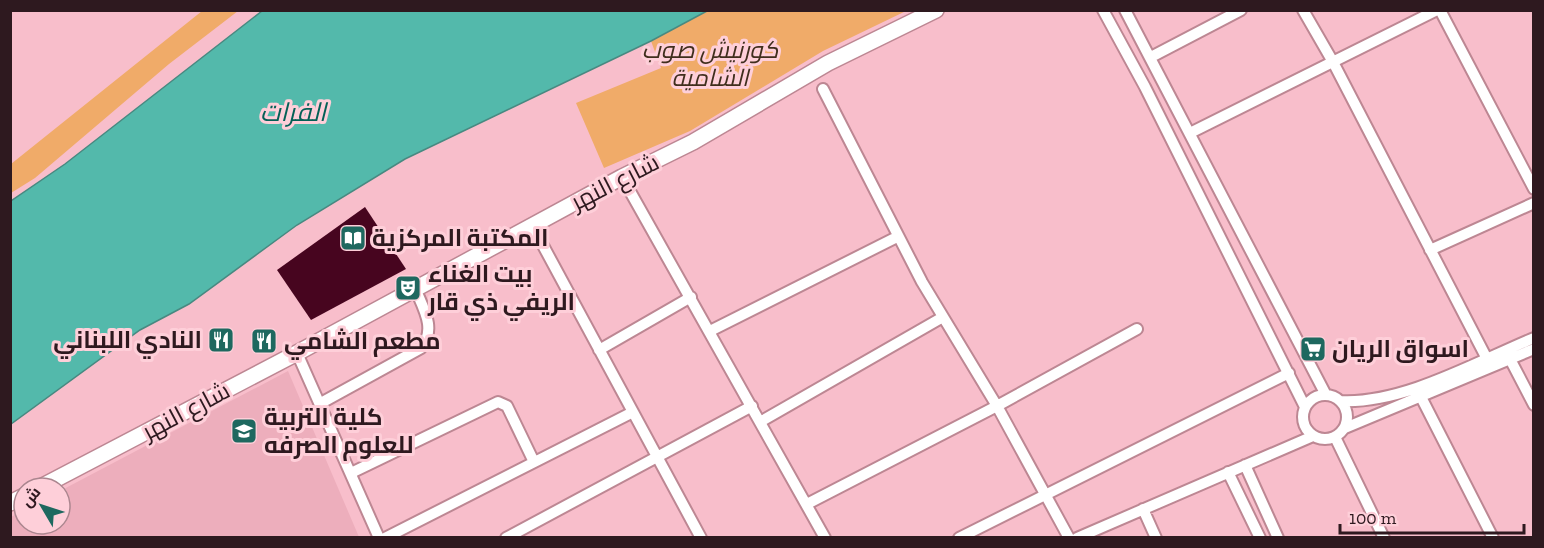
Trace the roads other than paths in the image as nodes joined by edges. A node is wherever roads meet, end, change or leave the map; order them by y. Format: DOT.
graph roads {
  1 [pos="936,10"];
  2 [pos="1103,10"];
  3 [pos="1125,10"];
  4 [pos="1241,10"];
  5 [pos="1303,10"];
  6 [pos="1438,10"];
  7 [pos="1151,57"];
  8 [pos="1333,62"];
  9 [pos="823,89"];
  10 [pos="1190,133"];
  11 [pos="622,177"];
  12 [pos="1533,189"];
  13 [pos="1532,208"];
  14 [pos="532,225"];
  15 [pos="897,237"];
  16 [pos="1430,250"];
  17 [pos="416,288"];
  18 [pos="691,297"];
  19 [pos="944,318"];
  20 [pos="1137,329"];
  21 [pos="710,331"];
  22 [pos="1533,338"];
  23 [pos="1533,349"];
  24 [pos="599,350"];
  25 [pos="297,354"];
  26 [pos="1486,357"];
  27 [pos="1510,359"];
  28 [pos="1289,373"];
  29 [pos="1326,395"];
  30 [pos="1421,398"];
  31 [pos="1341,401"];
  32 [pos="321,403"];
  33 [pos="1533,405"];
  34 [pos="752,406"];
  35 [pos="997,406"];
  36 [pos="1305,407"];
  37 [pos="633,412"];
  38 [pos="760,422"];
  39 [pos="1345,428"];
  40 [pos="1313,436"];
  41 [pos="1335,437"];
  42 [pos="657,459"];
  43 [pos="534,462"];
  44 [pos="1245,465"];
  45 [pos="351,472"];
  46 [pos="1228,472"];
  47 [pos="62,476"];
  48 [pos="1046,495"];
  49 [pos="807,504"];
  50 [pos="1143,509"];
  51 [pos="379,537"];
  52 [pos="385,537"];
  53 [pos="506,537"];
  54 [pos="701,537"];
  55 [pos="825,537"];
  56 [pos="959,537"];
  57 [pos="1069,537"];
  58 [pos="1077,537"];
  59 [pos="1156,537"];
  60 [pos="1260,537"];
  61 [pos="1278,537"];
  62 [pos="1384,537"];
  63 [pos="1492,537"];
  1 -- 11 [label="main road, شارع النهر"];
  2 -- 28 [label="street"];
  3 -- 7 [label="street"];
  4 -- 7 [label="street"];
  5 -- 8 [label="street"];
  6 -- 8 [label="street"];
  6 -- 12 [label="street"];
  7 -- 10 [label="street"];
  8 -- 10 [label="street"];
  8 -- 16 [label="street"];
  9 -- 15 [label="street"];
  10 -- 29 [label="street"];
  11 -- 14 [label="main road, شارع النهر"];
  11 -- 18 [label="street"];
  13 -- 16 [label="street"];
  14 -- 17 [label="main road, شارع النهر"];
  14 -- 24 [label="street"];
  15 -- 19 [label="street"];
  15 -- 21 [label="street"];
  16 -- 26 [label="street"];
  17 -- 25 [label="main road, شارع النهر"];
  17 -- 32 [label="street"];
  18 -- 21 [label="street"];
  18 -- 24 [label="street"];
  19 -- 35 [label="street"];
  19 -- 38 [label="street"];
  20 -- 35 [label="street"];
  21 -- 34 [label="street"];
  22 -- 26 [label="street"];
  23 -- 27 [label="street"];
  24 -- 37 [label="street"];
  25 -- 32 [label="street"];
  25 -- 47 [label="main road, شارع النهر"];
  26 -- 31 [label="street"];
  27 -- 30 [label="street"];
  27 -- 33 [label="street"];
  28 -- 36 [label="street"];
  28 -- 48 [label="street"];
  29 -- 31 [label="street"];
  29 -- 36 [label="street"];
  30 -- 39 [label="street"];
  30 -- 63 [label="street"];
  31 -- 39 [label="street"];
  32 -- 45 [label="street"];
  34 -- 38 [label="street"];
  34 -- 42 [label="street"];
  35 -- 48 [label="street"];
  35 -- 49 [label="street"];
  36 -- 40 [label="street"];
  37 -- 42 [label="street"];
  37 -- 43 [label="street"];
  38 -- 49 [label="street"];
  39 -- 41 [label="street"];
  40 -- 41 [label="street"];
  40 -- 44 [label="street"];
  41 -- 62 [label="street"];
  42 -- 53 [label="street"];
  42 -- 54 [label="street"];
  43 -- 45 [label="street"];
  43 -- 52 [label="street"];
  44 -- 46 [label="street"];
  44 -- 61 [label="street"];
  45 -- 51 [label="street"];
  46 -- 50 [label="street"];
  46 -- 60 [label="street"];
  48 -- 56 [label="street"];
  48 -- 57 [label="street"];
  49 -- 55 [label="street"];
  50 -- 58 [label="street"];
  50 -- 59 [label="street"];
}
